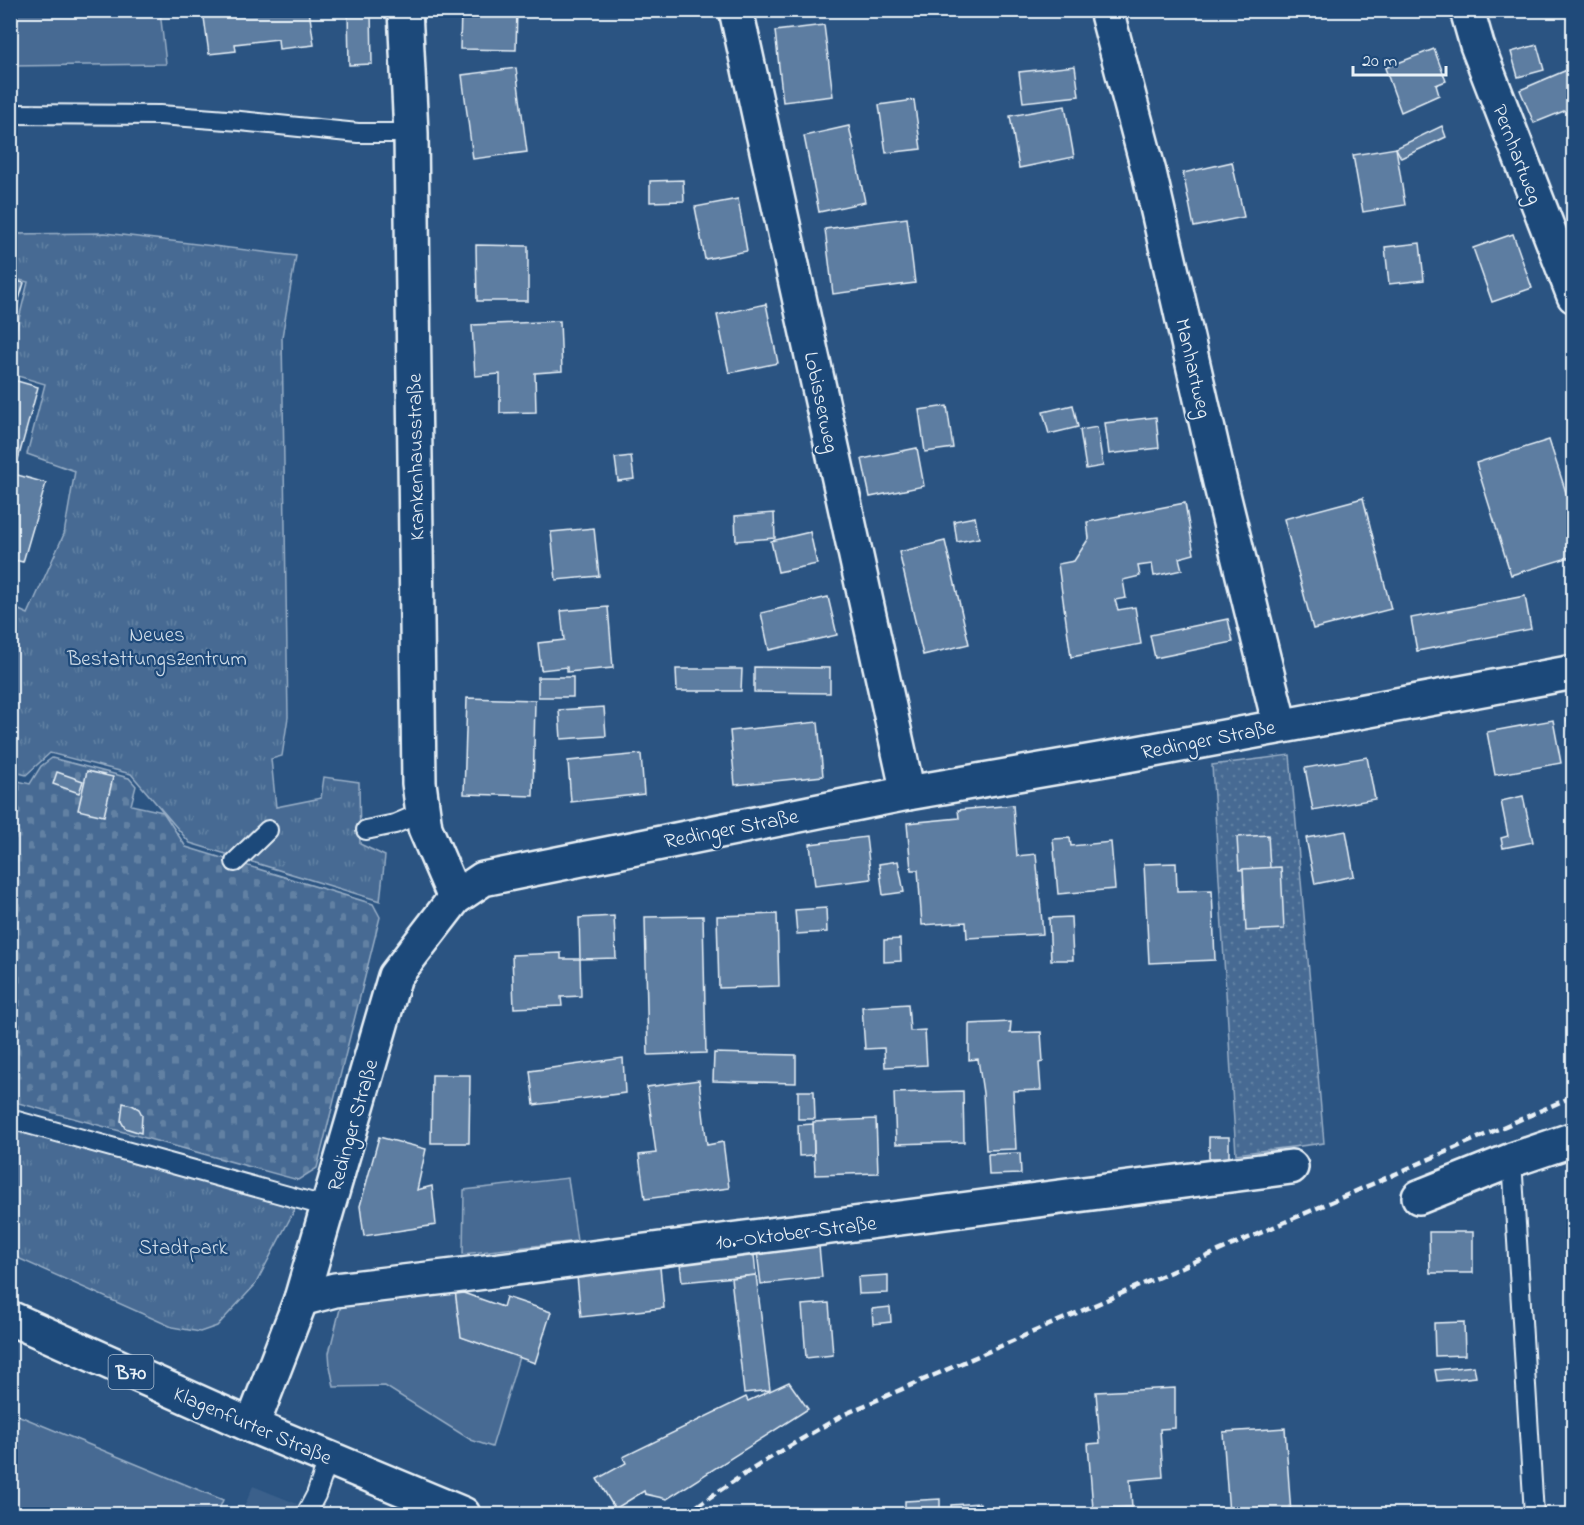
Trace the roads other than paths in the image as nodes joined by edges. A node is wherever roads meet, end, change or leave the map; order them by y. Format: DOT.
graph roads {
  1 [pos="405,10"];
  2 [pos="736,10"];
  3 [pos="1106,10"];
  4 [pos="1467,10"];
  5 [pos="10,114"];
  6 [pos="411,133"];
  7 [pos="1574,296"];
  8 [pos="1574,672"];
  9 [pos="1280,726"];
  10 [pos="908,793"];
  11 [pos="423,812"];
  12 [pos="268,830"];
  13 [pos="366,830"];
  14 [pos="235,862"];
  15 [pos="455,898"];
  16 [pos="10,1119"];
  17 [pos="1574,1139"];
  18 [pos="1512,1160"];
  19 [pos="1291,1167"];
  20 [pos="1419,1197"];
  21 [pos="328,1207"];
  22 [pos="301,1299"];
  23 [pos="10,1318"];
  24 [pos="252,1426"];
  25 [pos="328,1457"];
  26 [pos="308,1515"];
  27 [pos="464,1515"];
  28 [pos="1534,1515"];
  1 -- 6 [label="street, Krankenhausstraße"];
  2 -- 10 [label="street, Lobisserweg"];
  3 -- 9 [label="street, Manhartweg"];
  4 -- 7 [label="street, Pernhartweg"];
  5 -- 6 [label="lane"];
  6 -- 11 [label="street, Krankenhausstraße"];
  8 -- 9 [label="street, Redinger Straße"];
  9 -- 10 [label="street, Redinger Straße"];
  10 -- 15 [label="street, Redinger Straße"];
  11 -- 13 [label="lane"];
  11 -- 15 [label="street, Krankenhausstraße"];
  12 -- 14 [label="lane"];
  15 -- 21 [label="street, Redinger Straße"];
  16 -- 21 [label="lane"];
  17 -- 18 [label="street"];
  18 -- 20 [label="street"];
  18 -- 28 [label="lane"];
  19 -- 22 [label="street, 10.-Oktober-Straße"];
  21 -- 22 [label="street, Redinger Straße"];
  22 -- 24 [label="street, Redinger Straße"];
  23 -- 24 [label="street, Klagenfurter Straße / B70"];
  24 -- 25 [label="street, Klagenfurter Straße / B70"];
  25 -- 26 [label="lane"];
  25 -- 27 [label="street, Klagenfurter Straße / B70"];
}
